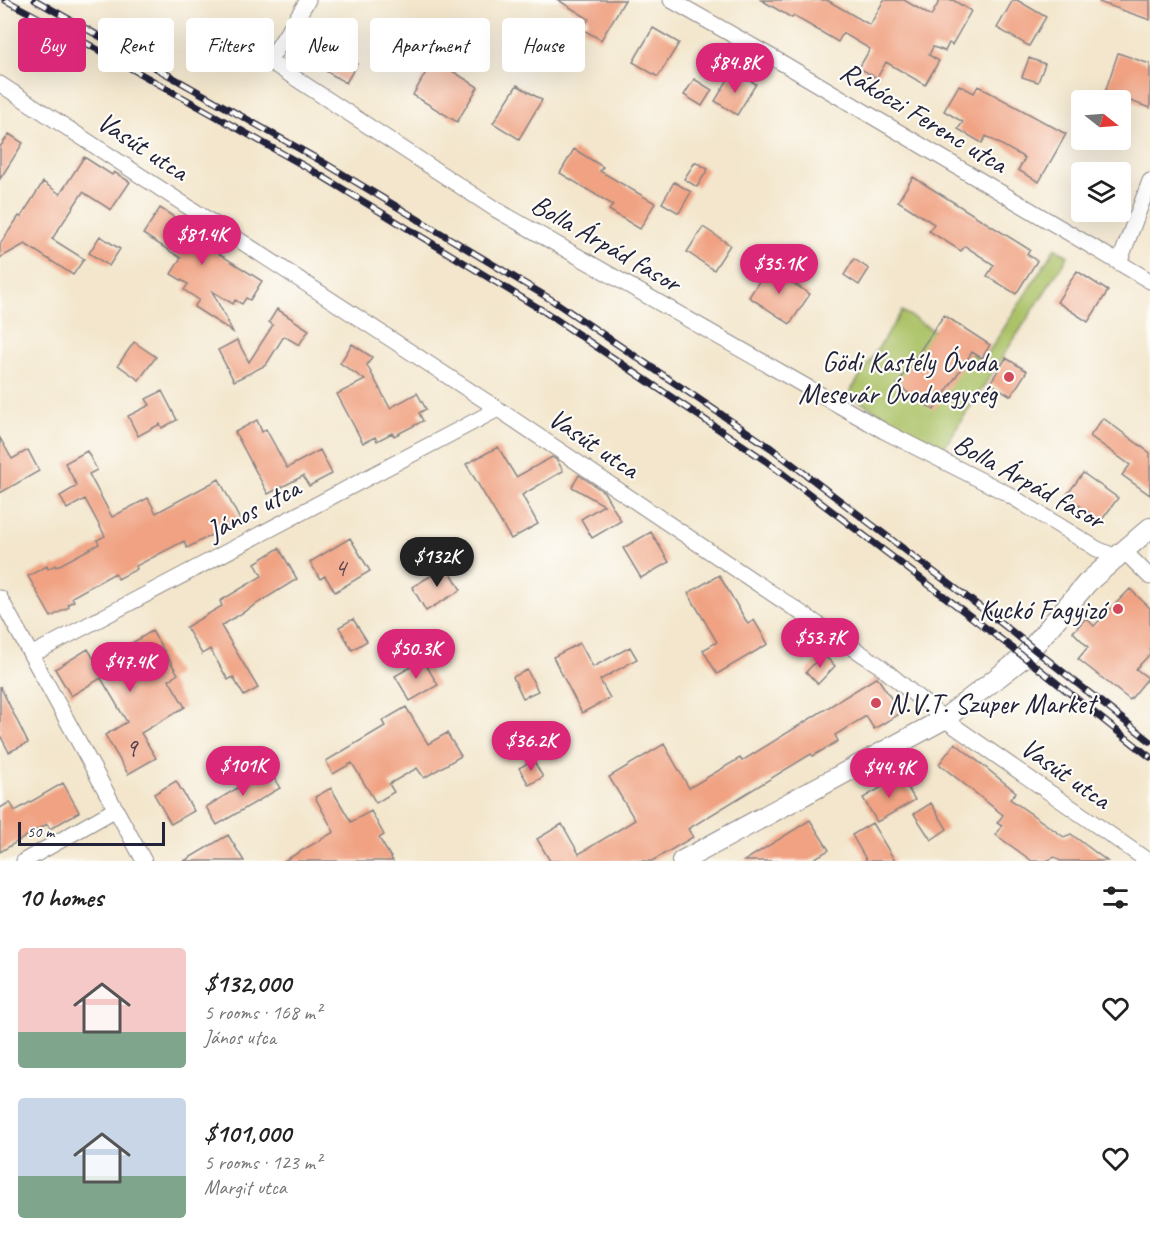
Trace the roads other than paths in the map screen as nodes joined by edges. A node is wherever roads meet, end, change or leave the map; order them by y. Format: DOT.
graph roads {
  1 [pos="308,0"];
  2 [pos="670,0"];
  3 [pos="1,85"];
  4 [pos="1150,182"];
  5 [pos="1119,262"];
  6 [pos="1150,281"];
  7 [pos="498,409"];
  8 [pos="1150,528"];
  9 [pos="1120,554"];
  10 [pos="1150,576"];
  11 [pos="0,598"];
  12 [pos="31,655"];
  13 [pos="944,719"];
  14 [pos="116,809"];
  15 [pos="24,861"];
  16 [pos="144,861"];
  17 [pos="682,861"];
  18 [pos="1148,861"];
  1 -- 9 [label="street, Bolla Árpád fasor"];
  2 -- 5 [label="street, Rákóczi Ferenc utca"];
  3 -- 7 [label="street, Vasút utca"];
  4 -- 5 [label="street"];
  5 -- 6 [label="street, Rákóczi Ferenc utca"];
  7 -- 12 [label="street, János utca"];
  7 -- 13 [label="street, Vasút utca"];
  8 -- 9 [label="street"];
  9 -- 10 [label="street, Bolla Árpád fasor"];
  9 -- 13 [label="street"];
  11 -- 12 [label="street"];
  12 -- 14 [label="street"];
  13 -- 17 [label="street"];
  13 -- 18 [label="street, Vasút utca"];
  14 -- 15 [label="street"];
  14 -- 16 [label="street"];
}
